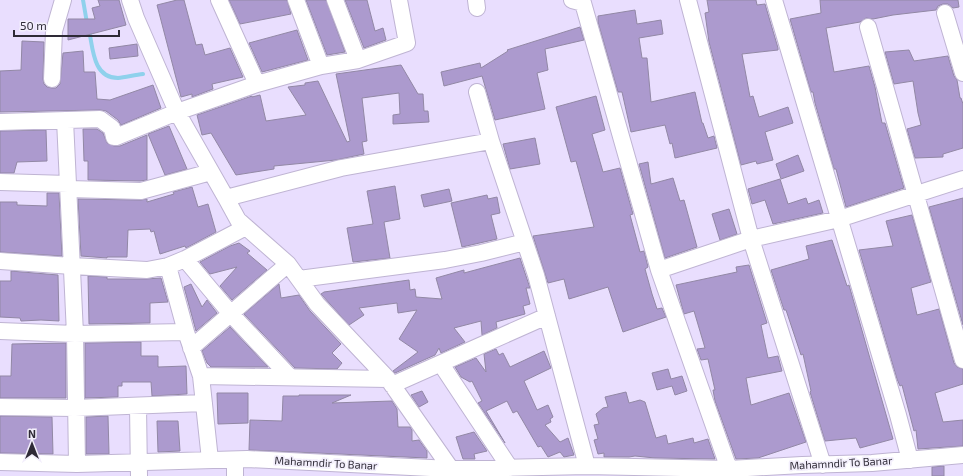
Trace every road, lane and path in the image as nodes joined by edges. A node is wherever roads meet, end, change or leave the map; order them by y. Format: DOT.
graph roads {
  1 [pos="63,0"];
  2 [pos="130,0"];
  3 [pos="220,0"];
  4 [pos="296,0"];
  5 [pos="335,0"];
  6 [pos="399,0"];
  7 [pos="572,0"];
  8 [pos="688,0"];
  9 [pos="774,0"];
  10 [pos="945,13"];
  11 [pos="868,28"];
  12 [pos="358,60"];
  13 [pos="321,66"];
  14 [pos="963,73"];
  15 [pos="52,78"];
  16 [pos="257,84"];
  17 [pos="477,92"];
  18 [pos="177,112"];
  19 [pos="65,120"];
  20 [pos="0,122"];
  21 [pos="491,141"];
  22 [pos="211,172"];
  23 [pos="963,179"];
  24 [pos="0,182"];
  25 [pos="68,187"];
  26 [pos="916,194"];
  27 [pos="226,198"];
  28 [pos="839,219"];
  29 [pos="246,227"];
  30 [pos="751,239"];
  31 [pos="525,242"];
  32 [pos="185,259"];
  33 [pos="0,261"];
  34 [pos="288,264"];
  35 [pos="72,266"];
  36 [pos="168,266"];
  37 [pos="659,270"];
  38 [pos="299,279"];
  39 [pos="232,314"];
  40 [pos="547,316"];
  41 [pos="0,331"];
  42 [pos="186,332"];
  43 [pos="75,334"];
  44 [pos="191,348"];
  45 [pos="963,360"];
  46 [pos="441,364"];
  47 [pos="200,376"];
  48 [pos="290,377"];
  49 [pos="390,382"];
  50 [pos="204,403"];
  51 [pos="138,406"];
  52 [pos="0,407"];
  53 [pos="75,408"];
  54 [pos="963,455"];
  55 [pos="210,460"];
  56 [pos="235,460"];
  57 [pos="910,460"];
  58 [pos="0,462"];
  59 [pos="77,464"];
  60 [pos="823,465"];
  61 [pos="587,466"];
  62 [pos="510,468"];
  63 [pos="139,469"];
  64 [pos="452,469"];
  65 [pos="729,469"];
  66 [pos="53,470"];
  67 [pos="801,470"];
  68 [pos="551,471"];
  69 [pos="235,476"];
  1 -- 15 [label="street"];
  2 -- 18 [label="street"];
  3 -- 16 [label="street"];
  4 -- 13 [label="street"];
  5 -- 12 [label="street"];
  6 -- 12 [label="street"];
  7 -- 37 [label="street"];
  8 -- 30 [label="street"];
  9 -- 28 [label="street"];
  10 -- 14 [label="street"];
  11 -- 26 [label="street"];
  12 -- 13 [label="street"];
  13 -- 16 [label="street"];
  16 -- 18 [label="street"];
  17 -- 21 [label="street"];
  18 -- 19 [label="street"];
  18 -- 22 [label="street"];
  19 -- 20 [label="street"];
  19 -- 25 [label="street"];
  21 -- 27 [label="street"];
  21 -- 31 [label="street"];
  22 -- 25 [label="street"];
  22 -- 27 [label="street"];
  23 -- 26 [label="street"];
  24 -- 25 [label="street"];
  25 -- 35 [label="street"];
  26 -- 28 [label="street"];
  26 -- 45 [label="street"];
  27 -- 29 [label="street"];
  28 -- 30 [label="street"];
  28 -- 57 [label="street"];
  29 -- 32 [label="street"];
  29 -- 34 [label="street"];
  30 -- 37 [label="street"];
  30 -- 60 [label="street"];
  31 -- 38 [label="street"];
  31 -- 40 [label="street"];
  32 -- 36 [label="street"];
  32 -- 39 [label="street"];
  33 -- 35 [label="street"];
  34 -- 38 [label="street"];
  34 -- 39 [label="street"];
  35 -- 36 [label="street"];
  35 -- 43 [label="street"];
  36 -- 42 [label="street"];
  37 -- 65 [label="street"];
  38 -- 49 [label="street"];
  39 -- 44 [label="street"];
  39 -- 48 [label="street"];
  40 -- 46 [label="street"];
  40 -- 61 [label="street"];
  41 -- 43 [label="street"];
  42 -- 43 [label="street"];
  42 -- 44 [label="street"];
  43 -- 53 [label="street"];
  44 -- 47 [label="street"];
  46 -- 49 [label="street"];
  46 -- 62 [label="street"];
  47 -- 48 [label="street"];
  47 -- 50 [label="street"];
  48 -- 49 [label="street"];
  49 -- 64 [label="street"];
  50 -- 51 [label="street"];
  50 -- 55 [label="street"];
  51 -- 53 [label="street"];
  51 -- 63 [label="street"];
  52 -- 53 [label="street"];
  53 -- 59 [label="street"];
  54 -- 57 [label="street, Mahamndir To Banar"];
  55 -- 56 [label="street, Mahamndir To Banar"];
  55 -- 63 [label="street, Mahamndir To Banar"];
  56 -- 64 [label="street, Mahamndir To Banar"];
  56 -- 69 [label="street"];
  57 -- 60 [label="street, Mahamndir To Banar"];
  58 -- 66 [label="street, Mahamndir To Banar"];
  59 -- 63 [label="street, Mahamndir To Banar"];
  59 -- 66 [label="street, Mahamndir To Banar"];
  60 -- 67 [label="street, Mahamndir To Banar"];
  61 -- 65 [label="street, Mahamndir To Banar"];
  61 -- 68 [label="street, Mahamndir To Banar"];
  62 -- 64 [label="street, Mahamndir To Banar"];
  62 -- 68 [label="street, Mahamndir To Banar"];
  65 -- 67 [label="street, Mahamndir To Banar"];
}
